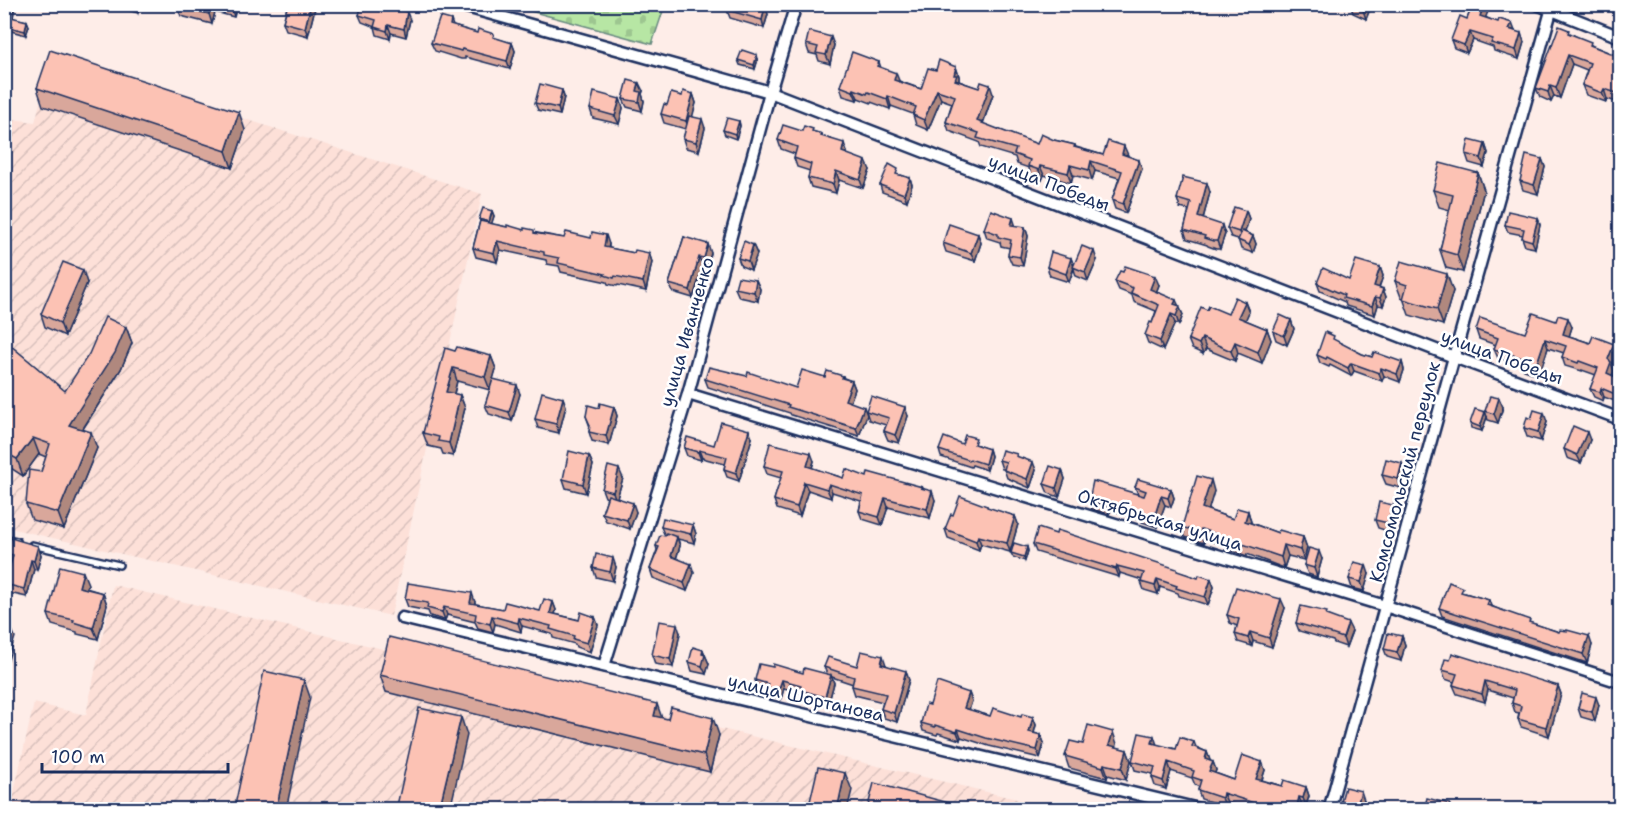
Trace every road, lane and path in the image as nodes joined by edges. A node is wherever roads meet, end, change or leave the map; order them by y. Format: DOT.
graph roads {
  1 [pos="456,4"];
  2 [pos="796,4"];
  3 [pos="1537,4"];
  4 [pos="1552,7"];
  5 [pos="1620,37"];
  6 [pos="770,92"];
  7 [pos="1454,357"];
  8 [pos="688,394"];
  9 [pos="1620,419"];
  10 [pos="4,538"];
  11 [pos="119,566"];
  12 [pos="1385,606"];
  13 [pos="402,618"];
  14 [pos="604,666"];
  15 [pos="1620,682"];
  16 [pos="1203,810"];
  17 [pos="1329,810"];
  1 -- 6 [label="street, улица Победы"];
  2 -- 6 [label="street, улица Иванченко"];
  3 -- 4 [label="street"];
  4 -- 5 [label="street"];
  4 -- 7 [label="street, Комсомольский переулок"];
  6 -- 7 [label="street, улица Победы"];
  6 -- 8 [label="street, улица Иванченко"];
  7 -- 9 [label="street, улица Победы"];
  7 -- 12 [label="street, Комсомольский переулок"];
  8 -- 12 [label="street, Октябрьская улица"];
  8 -- 14 [label="street, улица Иванченко"];
  10 -- 11 [label="lane"];
  12 -- 15 [label="street, Октябрьская улица"];
  12 -- 17 [label="street, Комсомольский переулок"];
  13 -- 14 [label="street, улица Шортанова"];
  14 -- 16 [label="street, улица Шортанова"];
}
